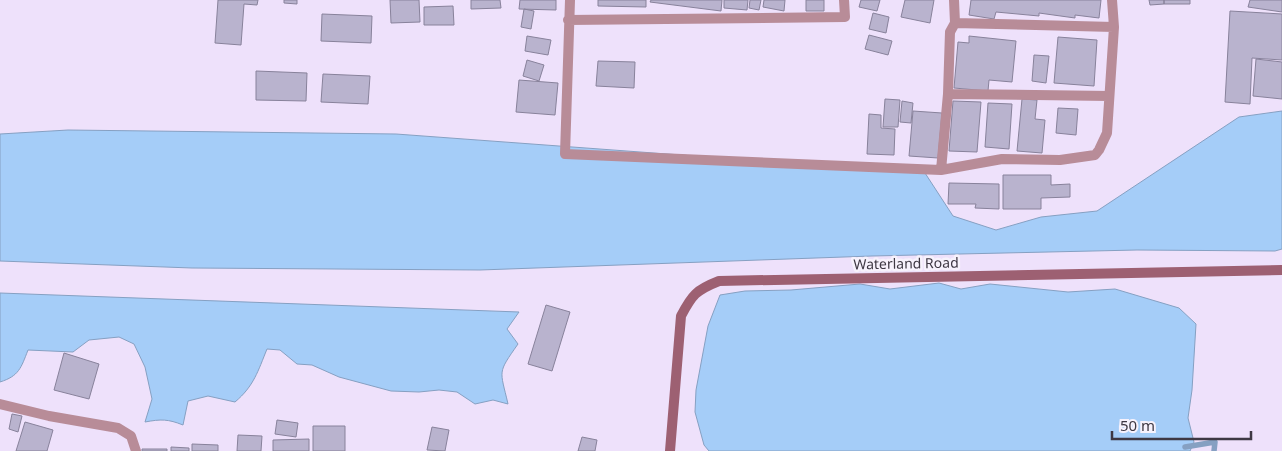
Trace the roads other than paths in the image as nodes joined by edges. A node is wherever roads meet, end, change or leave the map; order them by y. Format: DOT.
graph roads {
  1 [pos="570,0"];
  2 [pos="844,0"];
  3 [pos="954,0"];
  4 [pos="1112,0"];
  5 [pos="568,20"];
  6 [pos="954,23"];
  7 [pos="1114,26"];
  8 [pos="948,94"];
  9 [pos="1109,96"];
  10 [pos="941,170"];
  11 [pos="1282,270"];
  12 [pos="0,404"];
  13 [pos="136,451"];
  14 [pos="670,451"];
  1 -- 5 [label="street"];
  2 -- 5 [label="street"];
  3 -- 6 [label="street"];
  4 -- 7 [label="street"];
  5 -- 10 [label="street"];
  6 -- 7 [label="street"];
  6 -- 8 [label="street"];
  7 -- 9 [label="street"];
  8 -- 9 [label="street"];
  8 -- 10 [label="street"];
  9 -- 10 [label="street"];
  11 -- 14 [label="main road, Waterland Road"];
  12 -- 13 [label="street"];
}
